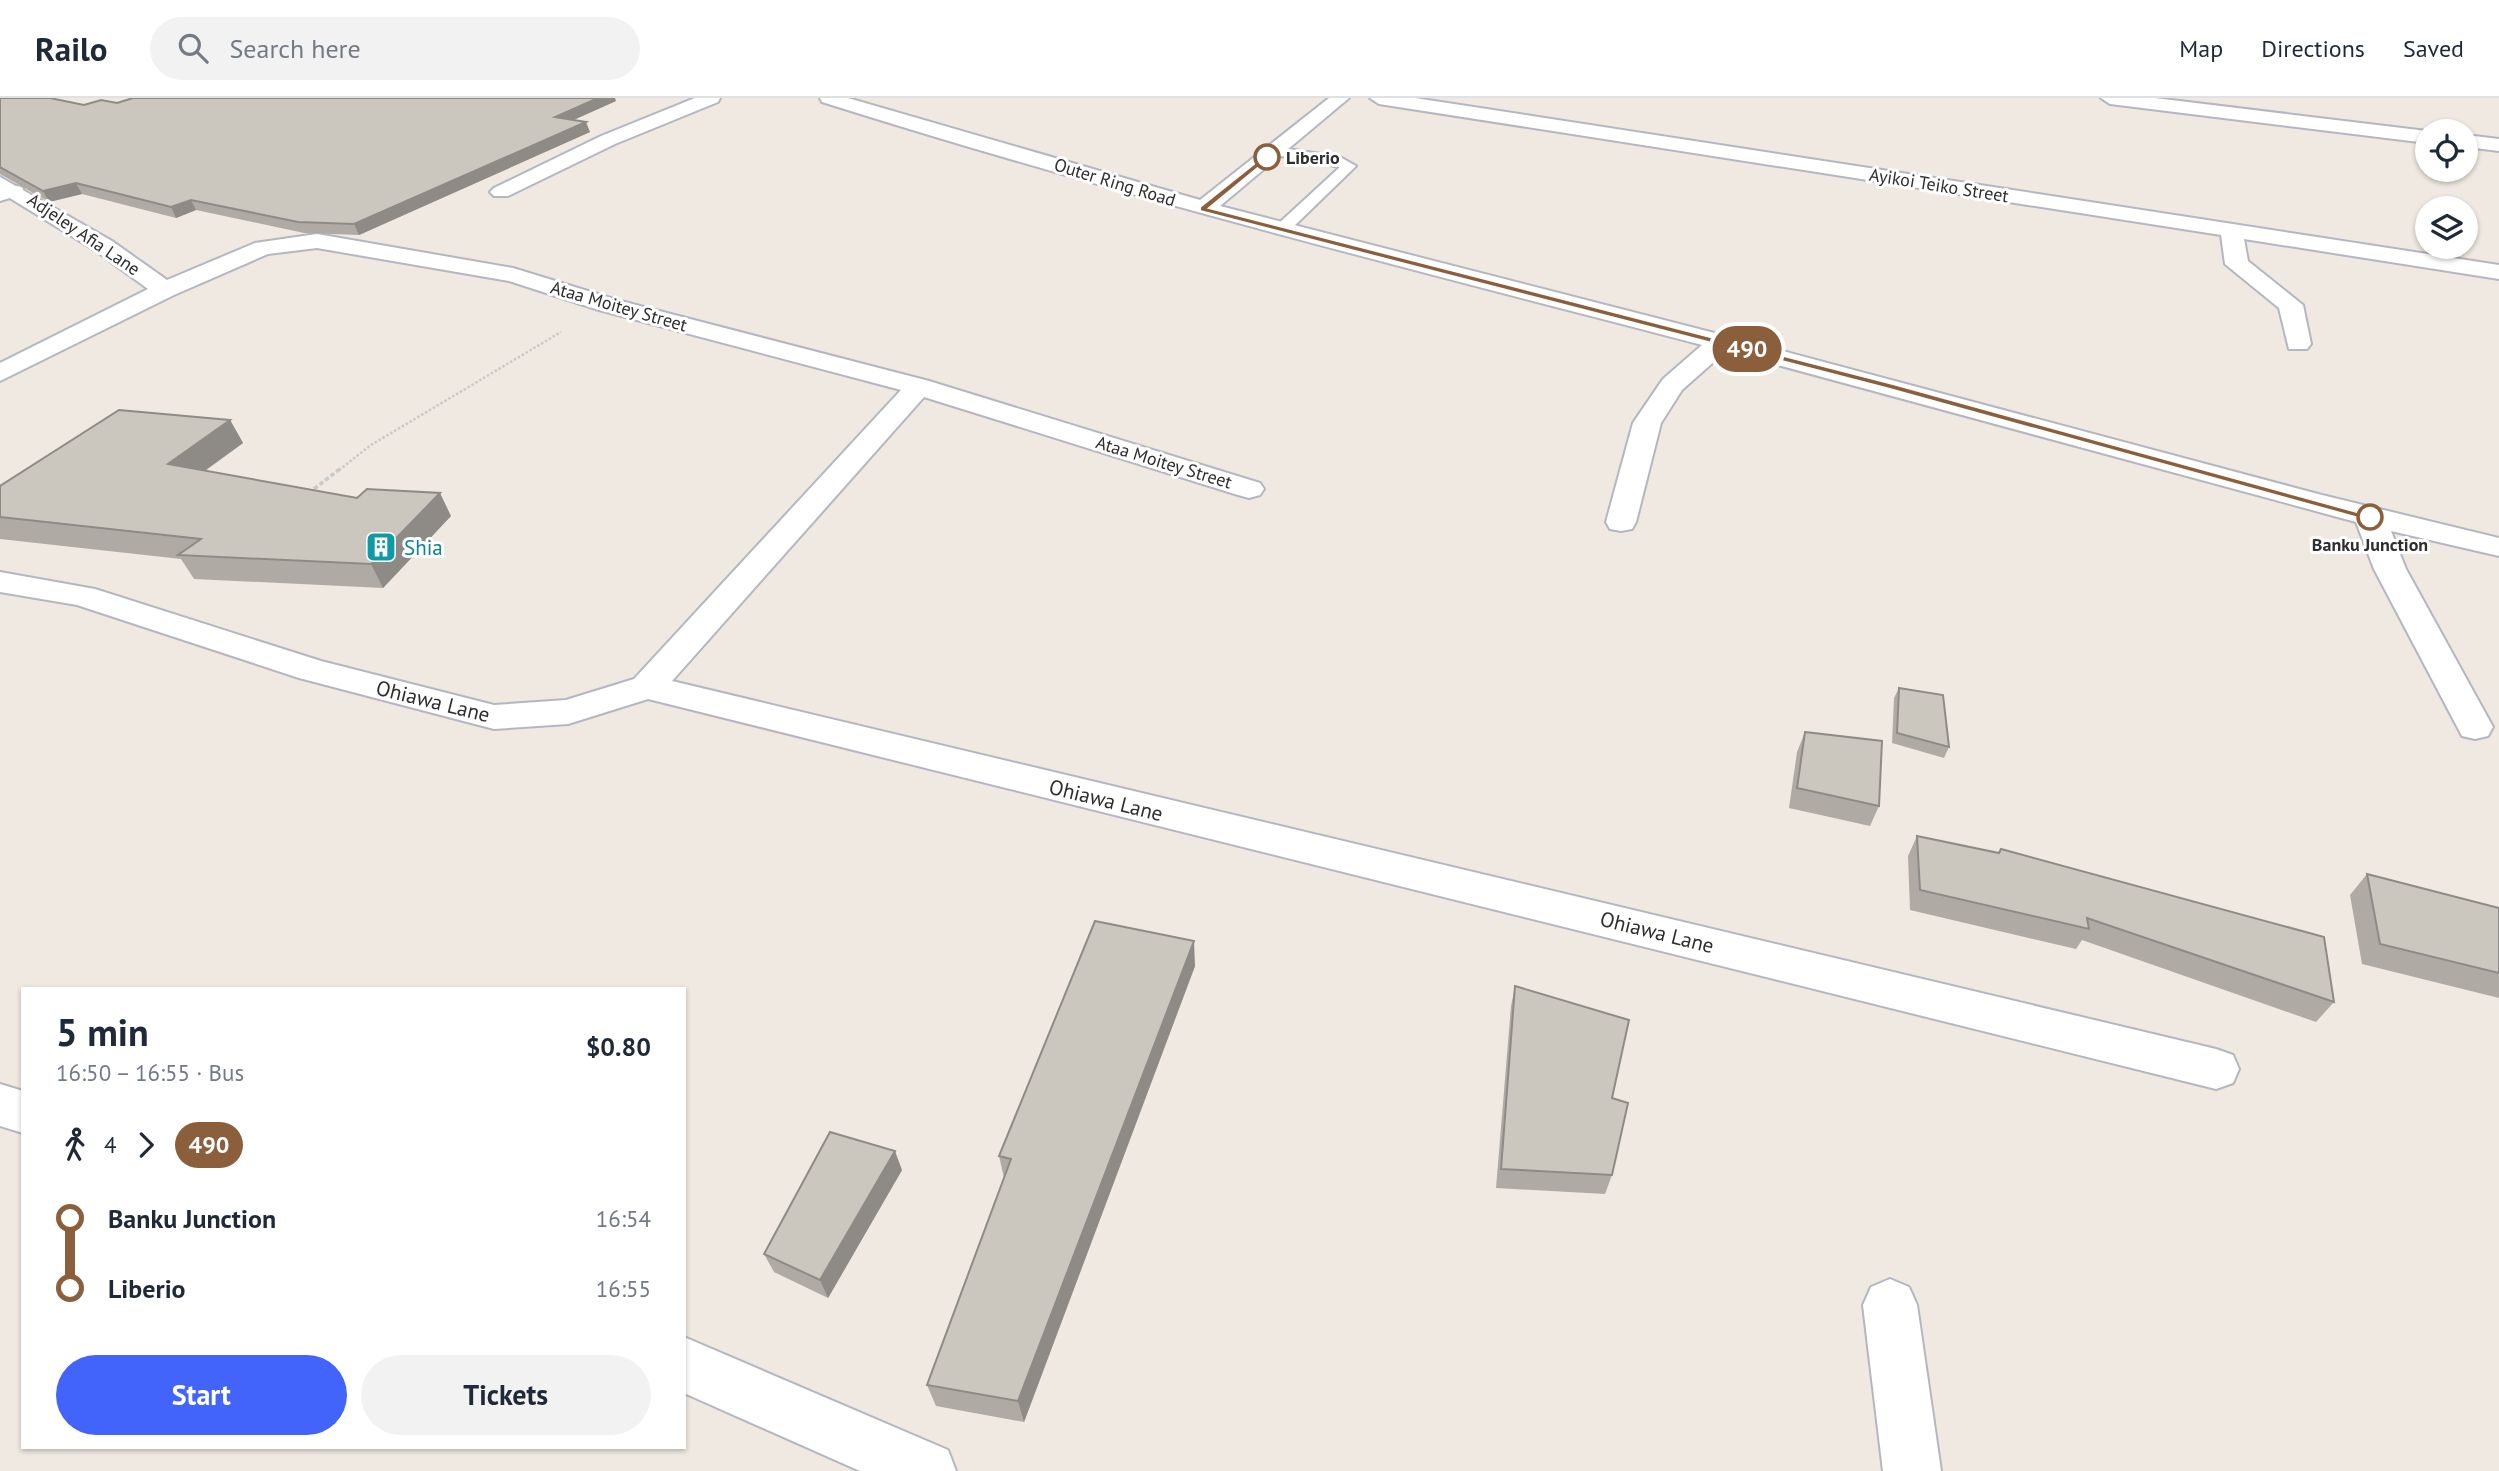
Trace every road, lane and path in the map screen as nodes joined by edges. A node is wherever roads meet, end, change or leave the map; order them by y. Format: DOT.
graph roads {
  1 [pos="712,98"];
  2 [pos="829,98"];
  3 [pos="1340,98"];
  4 [pos="1379,98"];
  5 [pos="2110,98"];
  6 [pos="2295,98"];
  7 [pos="2303,121"];
  8 [pos="2415,135"];
  9 [pos="2478,142"];
  10 [pos="2499,145"];
  11 [pos="1275,151"];
  12 [pos="6,190"];
  13 [pos="501,192"];
  14 [pos="1203,209"];
  15 [pos="1283,228"];
  16 [pos="2231,230"];
  17 [pos="2499,272"];
  18 [pos="165,290"];
  19 [pos="608,305"];
  20 [pos="1721,342"];
  21 [pos="2298,344"];
  22 [pos="0,373"];
  23 [pos="919,387"];
  24 [pos="314,489"];
  25 [pos="1249,489"];
  26 [pos="2370,517"];
  27 [pos="1622,522"];
  28 [pos="2499,547"];
  29 [pos="0,582"];
  30 [pos="648,687"];
  31 [pos="2475,727"];
  32 [pos="2216,1069"];
  33 [pos="0,1105"];
  34 [pos="21,1111"];
  35 [pos="1890,1305"];
  36 [pos="686,1366"];
  37 [pos="927,1471"];
  38 [pos="1912,1471"];
  1 -- 13 [label="street"];
  2 -- 14 [label="street, Outer Ring Road"];
  3 -- 11 [label="street"];
  4 -- 16 [label="street, Ayikoi Teiko Street"];
  5 -- 7 [label="street"];
  6 -- 7 [label="street"];
  7 -- 8 [label="street"];
  9 -- 10 [label="street"];
  11 -- 14 [label="street"];
  11 -- 15 [label="lane"];
  12 -- 18 [label="street, Adjeley Afia Lane"];
  14 -- 15 [label="street, Outer Ring Road"];
  15 -- 20 [label="street, Outer Ring Road"];
  16 -- 17 [label="street, Ayikoi Teiko Street"];
  16 -- 21 [label="street"];
  18 -- 19 [label="street, Ataa Moitey Street"];
  18 -- 22 [label="street, Ataa Moitey Street"];
  19 -- 23 [label="street, Ataa Moitey Street"];
  19 -- 24 [label="path"];
  20 -- 26 [label="street, Outer Ring Road"];
  20 -- 27 [label="street"];
  23 -- 25 [label="street, Ataa Moitey Street"];
  23 -- 30 [label="street"];
  26 -- 28 [label="street, Outer Ring Road"];
  26 -- 31 [label="street"];
  29 -- 30 [label="street, Ohiawa Lane"];
  30 -- 32 [label="street, Ohiawa Lane"];
  33 -- 34 [label="street"];
  35 -- 38 [label="street"];
  36 -- 37 [label="street"];
}
